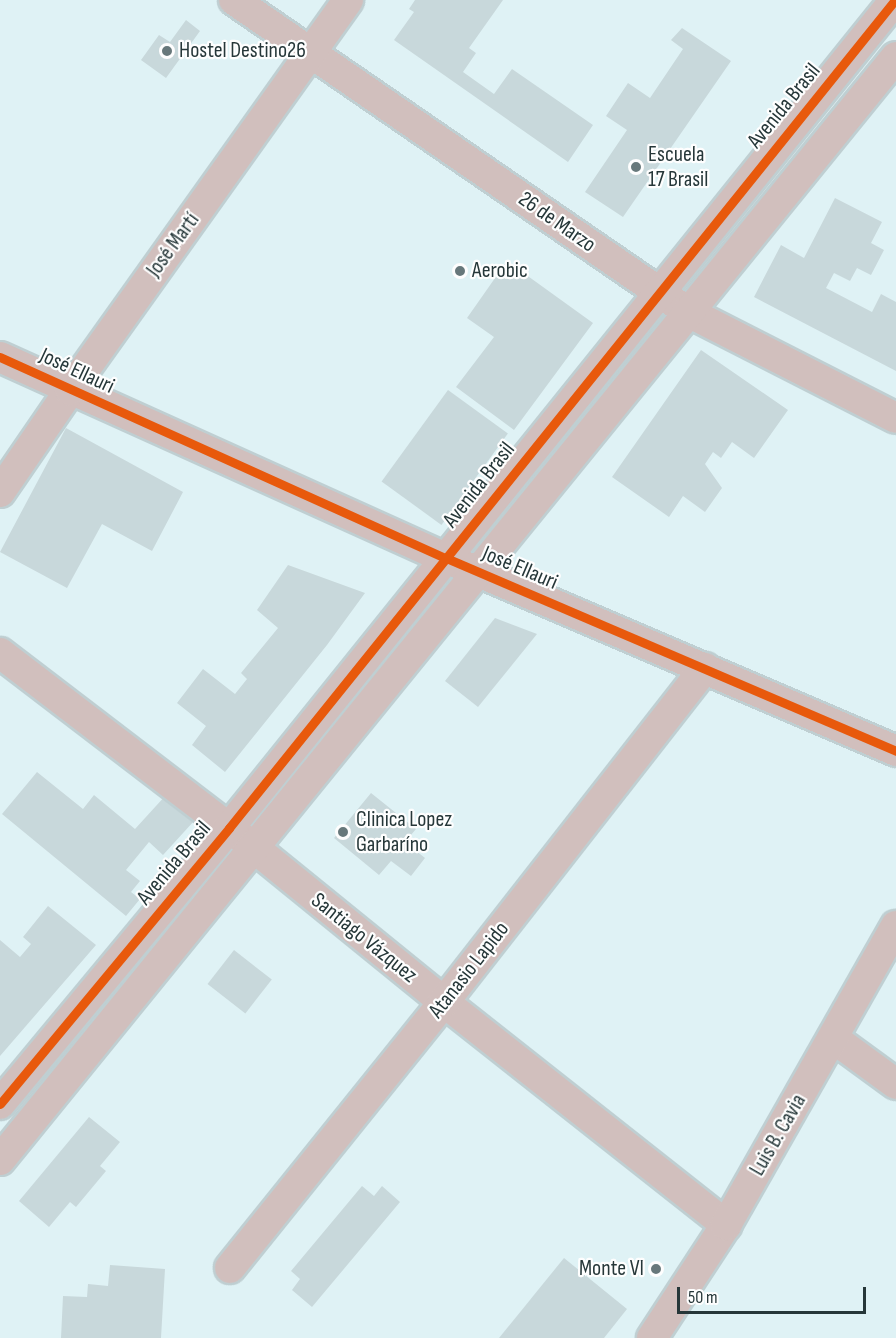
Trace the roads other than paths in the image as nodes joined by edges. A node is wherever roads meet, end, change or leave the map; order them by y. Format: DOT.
graph roads {
  1 [pos="234,0"];
  2 [pos="348,0"];
  3 [pos="895,0"];
  4 [pos="311,52"];
  5 [pos="896,57"];
  6 [pos="658,292"];
  7 [pos="688,312"];
  8 [pos="0,357"];
  9 [pos="70,390"];
  10 [pos="896,418"];
  11 [pos="0,492"];
  12 [pos="446,558"];
  13 [pos="478,570"];
  14 [pos="0,653"];
  15 [pos="705,668"];
  16 [pos="896,751"];
  17 [pos="229,828"];
  18 [pos="252,846"];
  19 [pos="896,926"];
  20 [pos="444,1002"];
  21 [pos="833,1038"];
  22 [pos="896,1084"];
  23 [pos="0,1104"];
  24 [pos="0,1160"];
  25 [pos="726,1226"];
  26 [pos="230,1268"];
  27 [pos="652,1338"];
  1 -- 4 [label="street, 26 de Marzo"];
  2 -- 4 [label="street, José Martí"];
  3 -- 6 [label="street, Avenida Brasil"];
  4 -- 6 [label="street, 26 de Marzo"];
  4 -- 9 [label="street, José Martí"];
  5 -- 7 [label="street"];
  6 -- 7 [label="street, 26 de Marzo"];
  6 -- 12 [label="street, Avenida Brasil"];
  7 -- 10 [label="street, 26 de Marzo"];
  7 -- 13 [label="street"];
  8 -- 9 [label="street, José Ellauri"];
  9 -- 11 [label="street, José Martí"];
  9 -- 12 [label="street, José Ellauri"];
  12 -- 13 [label="street, José Ellauri"];
  12 -- 17 [label="street, Avenida Brasil"];
  13 -- 15 [label="street, José Ellauri"];
  13 -- 18 [label="street"];
  14 -- 17 [label="street, Santiago Vázquez"];
  15 -- 16 [label="street, José Ellauri"];
  15 -- 20 [label="street, Atanasio Lapido"];
  17 -- 18 [label="street, Santiago Vázquez"];
  17 -- 23 [label="street, Avenida Brasil"];
  18 -- 20 [label="street, Santiago Vázquez"];
  18 -- 24 [label="street"];
  19 -- 21 [label="street, Luis B. Cavia"];
  20 -- 25 [label="street, Santiago Vázquez"];
  20 -- 26 [label="street, Atanasio Lapido"];
  21 -- 22 [label="street"];
  21 -- 25 [label="street, Luis B. Cavia"];
  25 -- 27 [label="street, Luis B. Cavia"];
}
